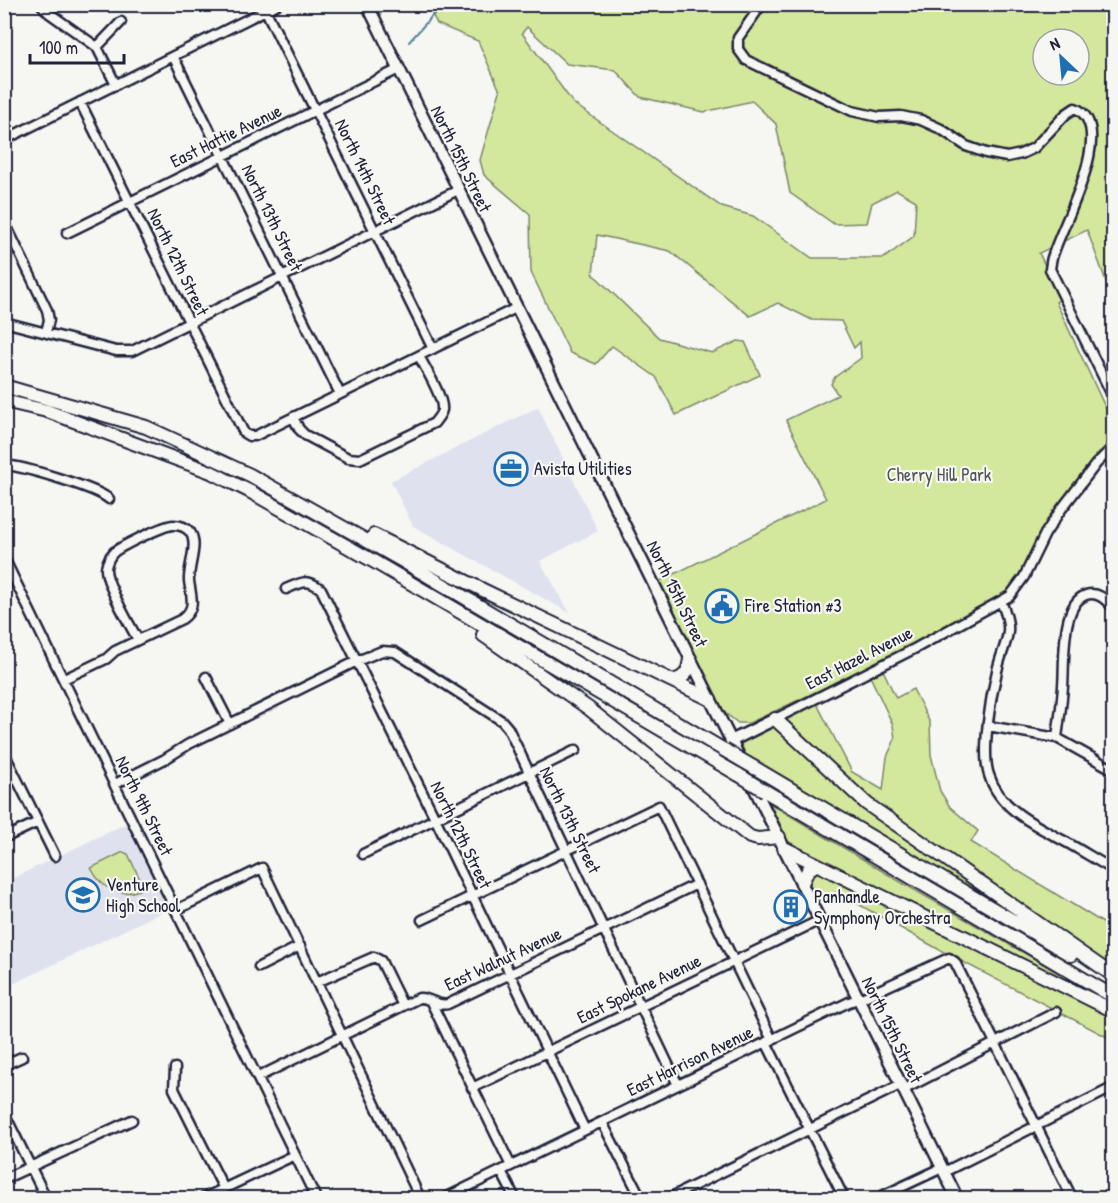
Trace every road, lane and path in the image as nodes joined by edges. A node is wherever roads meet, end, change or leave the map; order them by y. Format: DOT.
graph roads {
  1 [pos="41,4"];
  2 [pos="278,4"];
  3 [pos="367,4"];
  4 [pos="762,4"];
  5 [pos="266,10"];
  6 [pos="121,22"];
  7 [pos="97,47"];
  8 [pos="173,56"];
  9 [pos="399,69"];
  10 [pos="116,85"];
  11 [pos="80,102"];
  12 [pos="315,110"];
  13 [pos="4,140"];
  14 [pos="223,156"];
  15 [pos="458,190"];
  16 [pos="129,202"];
  17 [pos="4,221"];
  18 [pos="375,231"];
  19 [pos="67,233"];
  20 [pos="282,277"];
  21 [pos="516,308"];
  22 [pos="4,322"];
  23 [pos="189,323"];
  24 [pos="46,332"];
  25 [pos="433,349"];
  26 [pos="419,356"];
  27 [pos="4,386"];
  28 [pos="340,394"];
  29 [pos="1113,399"];
  30 [pos="4,401"];
  31 [pos="293,417"];
  32 [pos="1113,446"];
  33 [pos="4,465"];
  34 [pos="293,498"];
  35 [pos="109,499"];
  36 [pos="5,561"];
  37 [pos="286,589"];
  38 [pos="430,594"];
  39 [pos="1000,602"];
  40 [pos="1113,608"];
  41 [pos="138,640"];
  42 [pos="690,659"];
  43 [pos="357,661"];
  44 [pos="206,677"];
  45 [pos="63,679"];
  46 [pos="673,681"];
  47 [pos="710,699"];
  48 [pos="775,719"];
  49 [pos="230,724"];
  50 [pos="988,726"];
  51 [pos="1057,738"];
  52 [pos="727,745"];
  53 [pos="576,750"];
  54 [pos="4,753"];
  55 [pos="1113,770"];
  56 [pos="528,773"];
  57 [pos="115,784"];
  58 [pos="435,818"];
  59 [pos="38,822"];
  60 [pos="4,838"];
  61 [pos="781,843"];
  62 [pos="566,851"];
  63 [pos="363,854"];
  64 [pos="55,856"];
  65 [pos="817,864"];
  66 [pos="1113,870"];
  67 [pos="802,883"];
  68 [pos="697,884"];
  69 [pos="472,896"];
  70 [pos="176,910"];
  71 [pos="422,920"];
  72 [pos="820,920"];
  73 [pos="604,929"];
  74 [pos="300,946"];
  75 [pos="734,961"];
  76 [pos="259,967"];
  77 [pos="510,974"];
  78 [pos="1113,978"];
  79 [pos="317,982"];
  80 [pos="1113,997"];
  81 [pos="857,999"];
  82 [pos="431,1002"];
  83 [pos="403,1006"];
  84 [pos="641,1006"];
  85 [pos="1113,1011"];
  86 [pos="1056,1012"];
  87 [pos="342,1036"];
  88 [pos="769,1041"];
  89 [pos="994,1042"];
  90 [pos="547,1052"];
  91 [pos="22,1056"];
  92 [pos="4,1065"];
  93 [pos="175,1068"];
  94 [pos="258,1077"];
  95 [pos="678,1085"];
  96 [pos="901,1087"];
  97 [pos="1113,1087"];
  98 [pos="472,1088"];
  99 [pos="4,1113"];
  100 [pos="132,1120"];
  101 [pos="602,1122"];
  102 [pos="1035,1125"];
  103 [pos="809,1129"];
  104 [pos="585,1130"];
  105 [pos="295,1155"];
  106 [pos="511,1166"];
  107 [pos="30,1167"];
  108 [pos="943,1170"];
  109 [pos="501,1171"];
  110 [pos="4,1179"];
  111 [pos="224,1189"];
  112 [pos="1113,1193"];
  113 [pos="46,1198"];
  114 [pos="204,1198"];
  115 [pos="316,1198"];
  116 [pos="420,1198"];
  117 [pos="445,1198"];
  118 [pos="515,1198"];
  119 [pos="641,1198"];
  120 [pos="669,1198"];
  121 [pos="844,1198"];
  122 [pos="878,1198"];
  123 [pos="957,1198"];
  124 [pos="1072,1198"];
  125 [pos="1103,1198"];
  1 -- 7 [label="street"];
  2 -- 5 [label="street"];
  3 -- 9 [label="main road, North 15th Street"];
  4 -- 29 [label="street"];
  5 -- 8 [label="street"];
  5 -- 12 [label="street, North 14th Street"];
  6 -- 7 [label="street"];
  7 -- 10 [label="street"];
  8 -- 10 [label="street"];
  8 -- 14 [label="street, North 13th Street"];
  9 -- 12 [label="street, East Hattie Avenue"];
  9 -- 15 [label="main road, North 15th Street"];
  10 -- 11 [label="street"];
  11 -- 13 [label="street"];
  11 -- 16 [label="street, North 12th Street"];
  12 -- 14 [label="street, East Hattie Avenue"];
  12 -- 18 [label="street, North 14th Street"];
  14 -- 16 [label="street, East Hattie Avenue"];
  14 -- 20 [label="street, North 13th Street"];
  15 -- 18 [label="street"];
  15 -- 21 [label="main road, North 15th Street"];
  16 -- 19 [label="street, East Hattie Avenue"];
  16 -- 23 [label="street, North 12th Street"];
  17 -- 24 [label="street"];
  18 -- 20 [label="street"];
  18 -- 25 [label="street, North 14th Street"];
  20 -- 23 [label="street"];
  20 -- 28 [label="street, North 13th Street"];
  21 -- 25 [label="street"];
  21 -- 42 [label="main road, North 15th Street"];
  22 -- 24 [label="street"];
  23 -- 24 [label="street"];
  23 -- 31 [label="street, North 12th Street"];
  25 -- 26 [label="street"];
  26 -- 28 [label="street"];
  26 -- 31 [label="street"];
  27 -- 34 [label="highway"];
  28 -- 31 [label="street"];
  30 -- 38 [label="highway"];
  32 -- 39 [label="street, East Hazel Avenue"];
  33 -- 35 [label="street"];
  34 -- 46 [label="highway"];
  34 -- 52 [label="highway"];
  36 -- 45 [label="street, North 9th Street"];
  37 -- 43 [label="street, North 12th Street"];
  38 -- 61 [label="highway"];
  38 -- 80 [label="highway, bridge"];
  39 -- 48 [label="street, East Hazel Avenue"];
  39 -- 50 [label="street"];
  40 -- 51 [label="street"];
  41 -- 41 [label="street"];
  41 -- 45 [label="street"];
  42 -- 46 [label="highway"];
  42 -- 47 [label="main road, North 15th Street"];
  43 -- 49 [label="street, North 13th Street"];
  43 -- 56 [label="street, North 13th Street"];
  43 -- 58 [label="street, North 12th Street"];
  44 -- 49 [label="street"];
  45 -- 57 [label="street, North 9th Street"];
  46 -- 47 [label="highway"];
  47 -- 52 [label="main road, North 15th Street"];
  48 -- 52 [label="main road, East Hazel Avenue"];
  48 -- 78 [label="highway"];
  49 -- 57 [label="street, North 13th Street"];
  50 -- 51 [label="street"];
  50 -- 66 [label="street"];
  51 -- 55 [label="street"];
  52 -- 61 [label="main road, North 15th Street"];
  52 -- 78 [label="highway, bridge"];
  53 -- 56 [label="street"];
  54 -- 59 [label="street"];
  56 -- 58 [label="street"];
  56 -- 62 [label="street, North 13th Street"];
  57 -- 70 [label="street, North 9th Street"];
  58 -- 63 [label="street"];
  58 -- 69 [label="street, North 12th Street"];
  59 -- 60 [label="street"];
  59 -- 64 [label="street"];
  61 -- 65 [label="highway"];
  61 -- 67 [label="main road, North 15th Street"];
  62 -- 68 [label="street"];
  62 -- 69 [label="street"];
  62 -- 73 [label="street, North 13th Street"];
  65 -- 67 [label="highway"];
  65 -- 85 [label="highway"];
  67 -- 72 [label="main road, North 15th Street"];
  68 -- 73 [label="street, East Walnut Avenue"];
  68 -- 75 [label="street"];
  69 -- 71 [label="street"];
  69 -- 77 [label="street, North 12th Street"];
  70 -- 74 [label="street"];
  70 -- 94 [label="street, North 9th Street"];
  72 -- 75 [label="street, East Spokane Avenue"];
  72 -- 81 [label="main road, North 15th Street"];
  73 -- 77 [label="street, East Walnut Avenue"];
  73 -- 84 [label="street, North 13th Street"];
  74 -- 76 [label="street"];
  74 -- 79 [label="street"];
  75 -- 84 [label="street, East Spokane Avenue"];
  75 -- 88 [label="street"];
  77 -- 82 [label="street, East Walnut Avenue"];
  77 -- 90 [label="street, North 12th Street"];
  79 -- 83 [label="street"];
  79 -- 87 [label="street"];
  81 -- 88 [label="street, East Harrison Avenue"];
  81 -- 89 [label="street, East Harrison Avenue"];
  81 -- 96 [label="main road, North 15th Street"];
  82 -- 83 [label="street, East Walnut Avenue"];
  82 -- 98 [label="street"];
  83 -- 87 [label="street, East Walnut Avenue"];
  84 -- 90 [label="street, East Spokane Avenue"];
  84 -- 95 [label="street, North 13th Street"];
  86 -- 89 [label="street"];
  87 -- 94 [label="street, East Walnut Avenue"];
  87 -- 116 [label="street"];
  88 -- 95 [label="street, East Harrison Avenue"];
  88 -- 103 [label="street"];
  89 -- 96 [label="street"];
  89 -- 102 [label="street"];
  90 -- 98 [label="street, East Spokane Avenue"];
  90 -- 104 [label="street, North 12th Street"];
  91 -- 92 [label="street"];
  93 -- 111 [label="street"];
  94 -- 105 [label="street, North 9th Street"];
  95 -- 101 [label="street, East Harrison Avenue"];
  96 -- 103 [label="street"];
  96 -- 108 [label="main road, North 15th Street"];
  97 -- 102 [label="street"];
  98 -- 106 [label="street"];
  99 -- 107 [label="street"];
  100 -- 107 [label="street"];
  101 -- 104 [label="street, East Harrison Avenue"];
  101 -- 119 [label="street"];
  102 -- 108 [label="street"];
  102 -- 124 [label="street"];
  103 -- 120 [label="street"];
  103 -- 121 [label="street"];
  104 -- 106 [label="street, East Harrison Avenue"];
  105 -- 111 [label="street"];
  105 -- 115 [label="street, North 9th Street"];
  106 -- 109 [label="street, East Harrison Avenue"];
  107 -- 110 [label="street"];
  107 -- 113 [label="street"];
  108 -- 122 [label="street"];
  108 -- 123 [label="main road, North 15th Street"];
  109 -- 117 [label="street, East Harrison Avenue"];
  109 -- 118 [label="street"];
  111 -- 114 [label="street"];
  112 -- 125 [label="street"];
}
